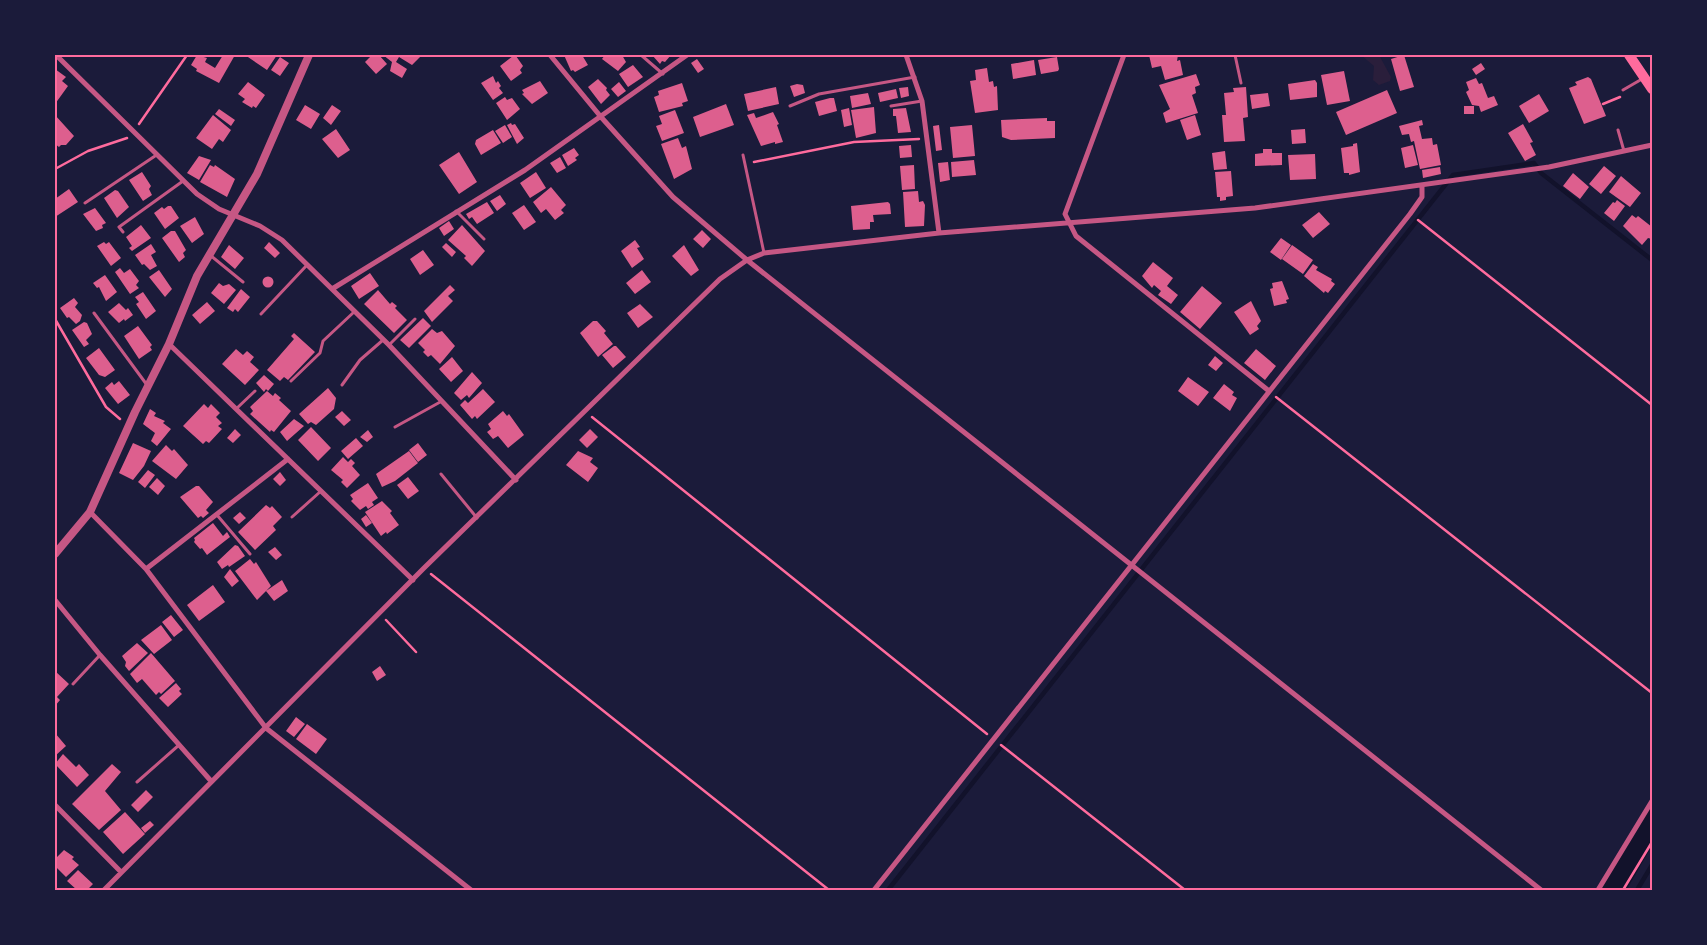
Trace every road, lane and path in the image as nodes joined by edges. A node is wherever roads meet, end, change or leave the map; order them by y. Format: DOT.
graph roads {
  1 [pos="56,55"];
  2 [pos="187,55"];
  3 [pos="309,55"];
  4 [pos="550,55"];
  5 [pos="641,55"];
  6 [pos="687,55"];
  7 [pos="906,55"];
  8 [pos="1124,55"];
  9 [pos="1235,55"];
  10 [pos="1629,55"];
  11 [pos="663,74"];
  12 [pos="915,77"];
  13 [pos="1643,78"];
  14 [pos="1241,82"];
  15 [pos="1652,89"];
  16 [pos="1623,90"];
  17 [pos="1626,95"];
  18 [pos="922,101"];
  19 [pos="1603,104"];
  20 [pos="790,106"];
  21 [pos="891,106"];
  22 [pos="601,117"];
  23 [pos="1618,130"];
  24 [pos="134,134"];
  25 [pos="928,138"];
  26 [pos="1652,145"];
  27 [pos="1624,152"];
  28 [pos="743,155"];
  29 [pos="156,156"];
  30 [pos="746,164"];
  31 [pos="55,169"];
  32 [pos="183,181"];
  33 [pos="1422,185"];
  34 [pos="85,202"];
  35 [pos="456,211"];
  36 [pos="233,214"];
  37 [pos="1410,214"];
  38 [pos="1068,223"];
  39 [pos="123,232"];
  40 [pos="939,233"];
  41 [pos="484,239"];
  42 [pos="764,253"];
  43 [pos="209,254"];
  44 [pos="748,260"];
  45 [pos="308,265"];
  46 [pos="243,282"];
  47 [pos="332,288"];
  48 [pos="355,311"];
  49 [pos="94,313"];
  50 [pos="260,314"];
  51 [pos="55,319"];
  52 [pos="415,319"];
  53 [pos="383,340"];
  54 [pos="169,344"];
  55 [pos="389,345"];
  56 [pos="291,381"];
  57 [pos="342,385"];
  58 [pos="148,386"];
  59 [pos="255,391"];
  60 [pos="1269,391"];
  61 [pos="442,400"];
  62 [pos="1652,405"];
  63 [pos="236,409"];
  64 [pos="586,412"];
  65 [pos="129,425"];
  66 [pos="395,427"];
  67 [pos="288,459"];
  68 [pos="441,474"];
  69 [pos="516,480"];
  70 [pos="321,491"];
  71 [pos="90,512"];
  72 [pos="216,515"];
  73 [pos="292,517"];
  74 [pos="478,518"];
  75 [pos="55,554"];
  76 [pos="250,554"];
  77 [pos="1131,565"];
  78 [pos="424,568"];
  79 [pos="146,569"];
  80 [pos="413,580"];
  81 [pos="55,600"];
  82 [pos="386,620"];
  83 [pos="416,652"];
  84 [pos="100,656"];
  85 [pos="72,684"];
  86 [pos="1652,693"];
  87 [pos="266,728"];
  88 [pos="993,739"];
  89 [pos="179,745"];
  90 [pos="211,781"];
  91 [pos="137,782"];
  92 [pos="1652,801"];
  93 [pos="55,805"];
  94 [pos="1652,842"];
  95 [pos="121,872"];
  96 [pos="104,890"];
  97 [pos="471,890"];
  98 [pos="829,890"];
  99 [pos="874,890"];
  100 [pos="1185,890"];
  101 [pos="1541,890"];
  102 [pos="1598,890"];
  103 [pos="1623,890"];
  1 -- 24 [label="street"];
  2 -- 24 [label="path"];
  3 -- 36 [label="street"];
  4 -- 22 [label="street"];
  5 -- 11 [label="lane"];
  6 -- 11 [label="street"];
  7 -- 12 [label="street"];
  8 -- 38 [label="street"];
  9 -- 14 [label="lane"];
  10 -- 13 [label="main road"];
  11 -- 22 [label="street"];
  12 -- 18 [label="street"];
  12 -- 20 [label="lane"];
  13 -- 15 [label="main road"];
  13 -- 16 [label="lane"];
  17 -- 19 [label="path"];
  18 -- 21 [label="lane"];
  18 -- 25 [label="street"];
  22 -- 35 [label="street"];
  22 -- 44 [label="street"];
  23 -- 27 [label="lane"];
  24 -- 29 [label="street"];
  24 -- 31 [label="path"];
  25 -- 30 [label="path"];
  25 -- 40 [label="street"];
  26 -- 27 [label="street"];
  27 -- 33 [label="street"];
  28 -- 30 [label="lane"];
  29 -- 32 [label="street"];
  29 -- 34 [label="lane"];
  30 -- 42 [label="lane"];
  32 -- 36 [label="street"];
  32 -- 39 [label="lane"];
  33 -- 37 [label="street"];
  33 -- 38 [label="street"];
  35 -- 41 [label="lane"];
  35 -- 47 [label="street"];
  36 -- 43 [label="street"];
  36 -- 45 [label="street"];
  37 -- 60 [label="street"];
  37 -- 62 [label="path"];
  38 -- 40 [label="street"];
  38 -- 60 [label="street"];
  40 -- 42 [label="street"];
  42 -- 44 [label="street"];
  43 -- 46 [label="lane"];
  43 -- 54 [label="street"];
  44 -- 64 [label="street"];
  44 -- 77 [label="street"];
  45 -- 47 [label="street"];
  45 -- 50 [label="lane"];
  47 -- 48 [label="street"];
  48 -- 53 [label="street"];
  48 -- 56 [label="lane"];
  49 -- 58 [label="lane"];
  51 -- 65 [label="path"];
  52 -- 55 [label="lane"];
  53 -- 55 [label="street"];
  53 -- 57 [label="lane"];
  54 -- 58 [label="street"];
  54 -- 63 [label="street"];
  55 -- 61 [label="street"];
  58 -- 65 [label="street"];
  59 -- 63 [label="lane"];
  60 -- 77 [label="street"];
  60 -- 86 [label="path"];
  61 -- 66 [label="lane"];
  61 -- 69 [label="street"];
  63 -- 67 [label="street"];
  64 -- 69 [label="street"];
  64 -- 88 [label="path"];
  65 -- 71 [label="street"];
  67 -- 70 [label="street"];
  67 -- 72 [label="street"];
  68 -- 74 [label="lane"];
  69 -- 74 [label="street"];
  70 -- 73 [label="lane"];
  70 -- 80 [label="street"];
  71 -- 75 [label="street"];
  71 -- 79 [label="street"];
  72 -- 76 [label="lane"];
  72 -- 79 [label="street"];
  74 -- 78 [label="street"];
  77 -- 88 [label="street"];
  77 -- 101 [label="street"];
  78 -- 80 [label="street"];
  78 -- 98 [label="path"];
  79 -- 87 [label="street"];
  80 -- 87 [label="street"];
  81 -- 84 [label="street"];
  82 -- 83 [label="path"];
  84 -- 85 [label="lane"];
  84 -- 89 [label="street"];
  87 -- 90 [label="street"];
  87 -- 97 [label="street"];
  88 -- 99 [label="street"];
  88 -- 100 [label="path"];
  89 -- 90 [label="street"];
  89 -- 91 [label="lane"];
  90 -- 95 [label="street"];
  92 -- 102 [label="street"];
  93 -- 95 [label="street"];
  94 -- 103 [label="path"];
  95 -- 96 [label="street"];
}
